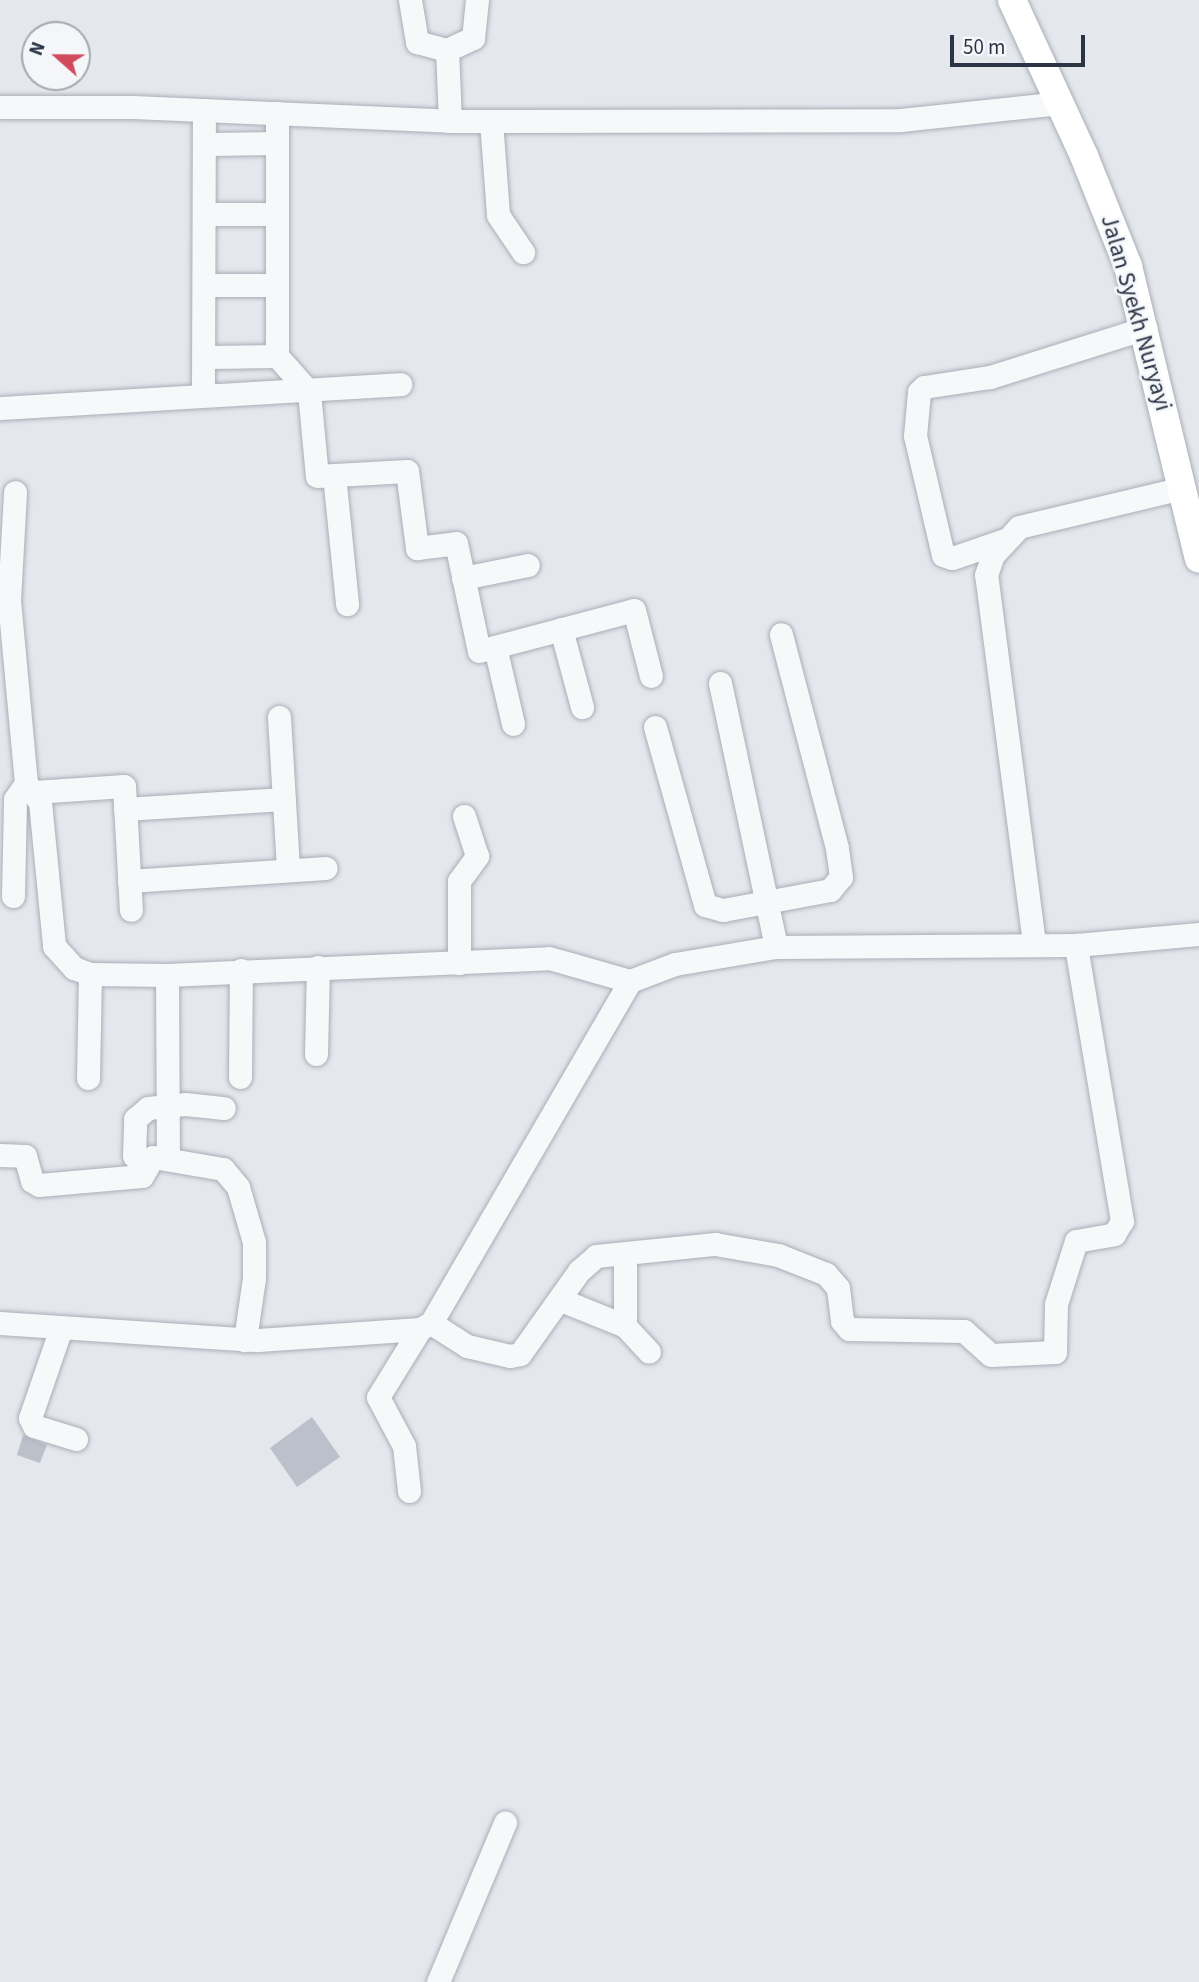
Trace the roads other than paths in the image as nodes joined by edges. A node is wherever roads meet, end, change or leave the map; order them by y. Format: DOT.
graph roads {
  1 [pos="410,0"];
  2 [pos="477,0"];
  3 [pos="1012,0"];
  4 [pos="447,50"];
  5 [pos="1060,103"];
  6 [pos="0,107"];
  7 [pos="204,110"];
  8 [pos="277,113"];
  9 [pos="450,121"];
  10 [pos="491,121"];
  11 [pos="277,143"];
  12 [pos="209,144"];
  13 [pos="208,214"];
  14 [pos="277,214"];
  15 [pos="523,253"];
  16 [pos="208,285"];
  17 [pos="277,285"];
  18 [pos="1145,328"];
  19 [pos="277,356"];
  20 [pos="209,357"];
  21 [pos="203,384"];
  22 [pos="400,384"];
  23 [pos="309,392"];
  24 [pos="0,408"];
  25 [pos="334,475"];
  26 [pos="1183,488"];
  27 [pos="15,492"];
  28 [pos="1005,540"];
  29 [pos="1198,555"];
  30 [pos="528,565"];
  31 [pos="463,579"];
  32 [pos="5,600"];
  33 [pos="347,604"];
  34 [pos="561,629"];
  35 [pos="781,634"];
  36 [pos="495,647"];
  37 [pos="651,676"];
  38 [pos="720,683"];
  39 [pos="582,707"];
  40 [pos="279,717"];
  41 [pos="513,724"];
  42 [pos="655,727"];
  43 [pos="30,787"];
  44 [pos="284,799"];
  45 [pos="125,809"];
  46 [pos="464,816"];
  47 [pos="326,868"];
  48 [pos="288,870"];
  49 [pos="129,881"];
  50 [pos="13,897"];
  51 [pos="767,903"];
  52 [pos="131,910"];
  53 [pos="1199,934"];
  54 [pos="1034,943"];
  55 [pos="1076,945"];
  56 [pos="776,947"];
  57 [pos="459,963"];
  58 [pos="318,967"];
  59 [pos="241,970"];
  60 [pos="90,974"];
  61 [pos="167,975"];
  62 [pos="630,981"];
  63 [pos="316,1054"];
  64 [pos="240,1077"];
  65 [pos="88,1078"];
  66 [pos="167,1106"];
  67 [pos="225,1108"];
  68 [pos="0,1156"];
  69 [pos="134,1156"];
  70 [pos="168,1158"];
  71 [pos="625,1255"];
  72 [pos="561,1300"];
  73 [pos="0,1323"];
  74 [pos="425,1326"];
  75 [pos="625,1326"];
  76 [pos="61,1328"];
  77 [pos="245,1340"];
  78 [pos="649,1352"];
  79 [pos="76,1438"];
  80 [pos="409,1491"];
  81 [pos="505,1823"];
  82 [pos="438,1982"];
  1 -- 4 [label="street"];
  2 -- 4 [label="street"];
  3 -- 5 [label="main road, Jalan Syekh Nuryayi"];
  4 -- 9 [label="street"];
  5 -- 10 [label="street"];
  5 -- 18 [label="main road, Jalan Syekh Nuryayi"];
  6 -- 7 [label="street"];
  7 -- 8 [label="street"];
  7 -- 21 [label="street"];
  8 -- 9 [label="street"];
  8 -- 11 [label="street"];
  9 -- 10 [label="street"];
  10 -- 15 [label="street"];
  11 -- 12 [label="street"];
  11 -- 14 [label="street"];
  13 -- 14 [label="street"];
  14 -- 17 [label="street"];
  16 -- 17 [label="street"];
  17 -- 19 [label="street"];
  18 -- 26 [label="main road, Jalan Syekh Nuryayi"];
  18 -- 28 [label="street"];
  19 -- 20 [label="street"];
  19 -- 23 [label="street"];
  22 -- 23 [label="street"];
  23 -- 24 [label="street"];
  23 -- 25 [label="street"];
  25 -- 31 [label="street"];
  25 -- 33 [label="street"];
  26 -- 28 [label="street"];
  26 -- 29 [label="main road, Jalan Syekh Nuryayi"];
  27 -- 32 [label="street"];
  28 -- 54 [label="street"];
  30 -- 31 [label="street"];
  31 -- 36 [label="street"];
  32 -- 43 [label="street"];
  34 -- 36 [label="street"];
  34 -- 37 [label="street"];
  34 -- 39 [label="street"];
  35 -- 51 [label="street"];
  36 -- 41 [label="street"];
  38 -- 51 [label="street"];
  40 -- 44 [label="street"];
  42 -- 51 [label="street"];
  43 -- 45 [label="street"];
  43 -- 50 [label="street"];
  43 -- 60 [label="street"];
  44 -- 45 [label="street"];
  44 -- 48 [label="street"];
  45 -- 49 [label="street"];
  46 -- 57 [label="street"];
  47 -- 48 [label="street"];
  48 -- 49 [label="street"];
  49 -- 52 [label="street"];
  51 -- 56 [label="street"];
  53 -- 55 [label="street"];
  54 -- 55 [label="street"];
  54 -- 56 [label="street"];
  55 -- 71 [label="street"];
  56 -- 62 [label="street"];
  57 -- 58 [label="street"];
  57 -- 62 [label="street"];
  58 -- 59 [label="street"];
  58 -- 63 [label="street"];
  59 -- 61 [label="street"];
  59 -- 64 [label="street"];
  60 -- 61 [label="street"];
  60 -- 65 [label="street"];
  61 -- 66 [label="street"];
  62 -- 74 [label="street"];
  66 -- 67 [label="street"];
  66 -- 69 [label="street"];
  66 -- 70 [label="street"];
  68 -- 70 [label="street"];
  70 -- 77 [label="street"];
  71 -- 72 [label="street"];
  71 -- 75 [label="street"];
  72 -- 74 [label="street"];
  72 -- 75 [label="street"];
  73 -- 76 [label="street"];
  74 -- 77 [label="street"];
  74 -- 80 [label="street"];
  75 -- 78 [label="street"];
  76 -- 77 [label="street"];
  76 -- 79 [label="street"];
  81 -- 82 [label="street"];
}
